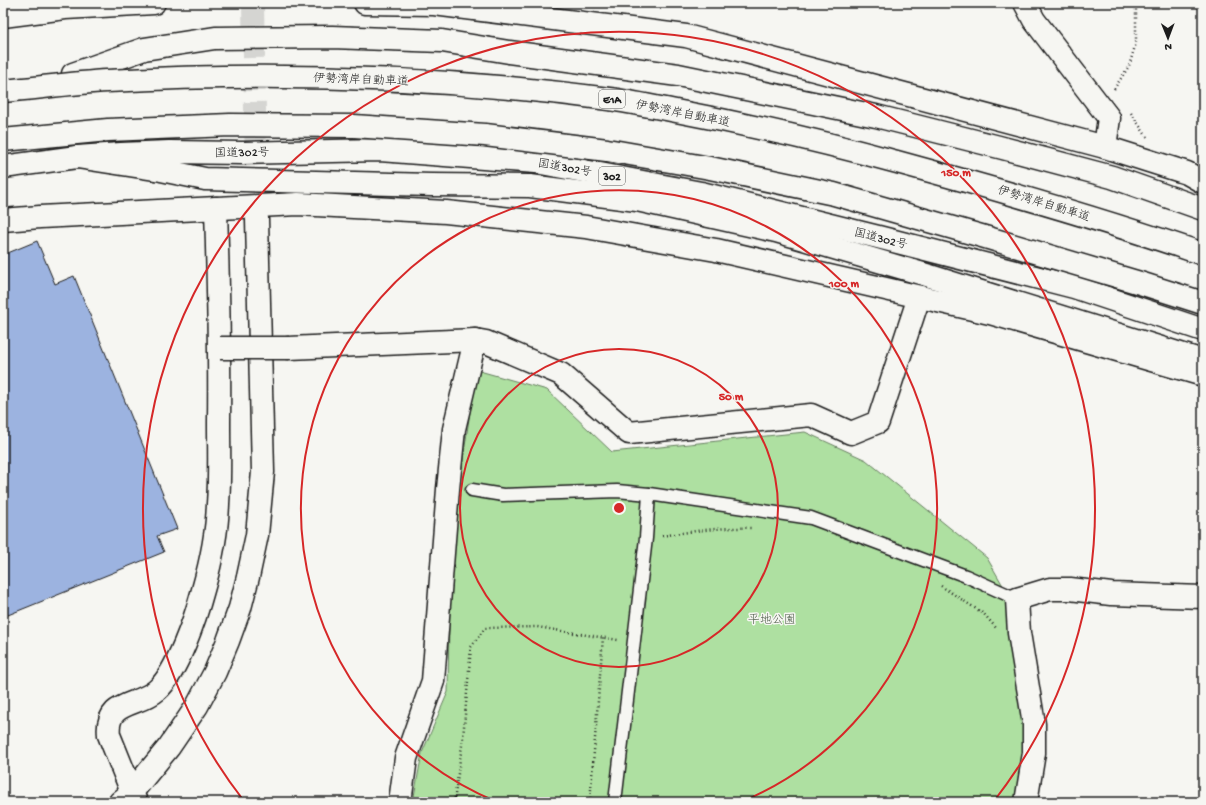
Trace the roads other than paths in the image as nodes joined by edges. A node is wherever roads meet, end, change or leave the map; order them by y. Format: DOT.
graph roads {
  1 [pos="154,3"];
  2 [pos="365,3"];
  3 [pos="1025,3"];
  4 [pos="434,4"];
  5 [pos="65,6"];
  6 [pos="3,16"];
  7 [pos="73,74"];
  8 [pos="3,83"];
  9 [pos="3,91"];
  10 [pos="3,140"];
  11 [pos="1105,147"];
  12 [pos="77,157"];
  13 [pos="3,167"];
  14 [pos="1203,182"];
  15 [pos="216,208"];
  16 [pos="1203,209"];
  17 [pos="258,219"];
  18 [pos="3,220"];
  19 [pos="1203,247"];
  20 [pos="1203,254"];
  21 [pos="919,297"];
  22 [pos="1203,303"];
  23 [pos="1203,330"];
  24 [pos="475,340"];
  25 [pos="220,348"];
  26 [pos="1203,361"];
  27 [pos="1203,374"];
  28 [pos="472,490"];
  29 [pos="649,494"];
  30 [pos="1203,597"];
  31 [pos="1017,599"];
  32 [pos="129,799"];
  33 [pos="400,802"];
  34 [pos="616,802"];
  35 [pos="1026,802"];
  1 -- 5 [label="main road"];
  2 -- 4 [label="main road"];
  3 -- 11 [label="main road"];
  4 -- 11 [label="main road"];
  5 -- 6 [label="main road"];
  7 -- 8 [label="main road"];
  7 -- 16 [label="main road"];
  7 -- 19 [label="main road"];
  9 -- 20 [label="main road, 伊勢湾岸自動車道 / E1A, bridge"];
  10 -- 22 [label="main road, bridge"];
  11 -- 14 [label="main road"];
  12 -- 13 [label="main road, 国道302号 / 302"];
  12 -- 23 [label="main road, 国道302号 / 302"];
  12 -- 26 [label="main road"];
  15 -- 18 [label="main road"];
  15 -- 21 [label="main road"];
  15 -- 25 [label="main road"];
  17 -- 32 [label="main road"];
  21 -- 24 [label="main road"];
  21 -- 27 [label="main road"];
  24 -- 25 [label="main road, bridge"];
  24 -- 33 [label="main road"];
  25 -- 32 [label="main road"];
  28 -- 29 [label="lane"];
  29 -- 31 [label="lane"];
  29 -- 34 [label="lane"];
  30 -- 31 [label="main road"];
  31 -- 35 [label="main road"];
}
